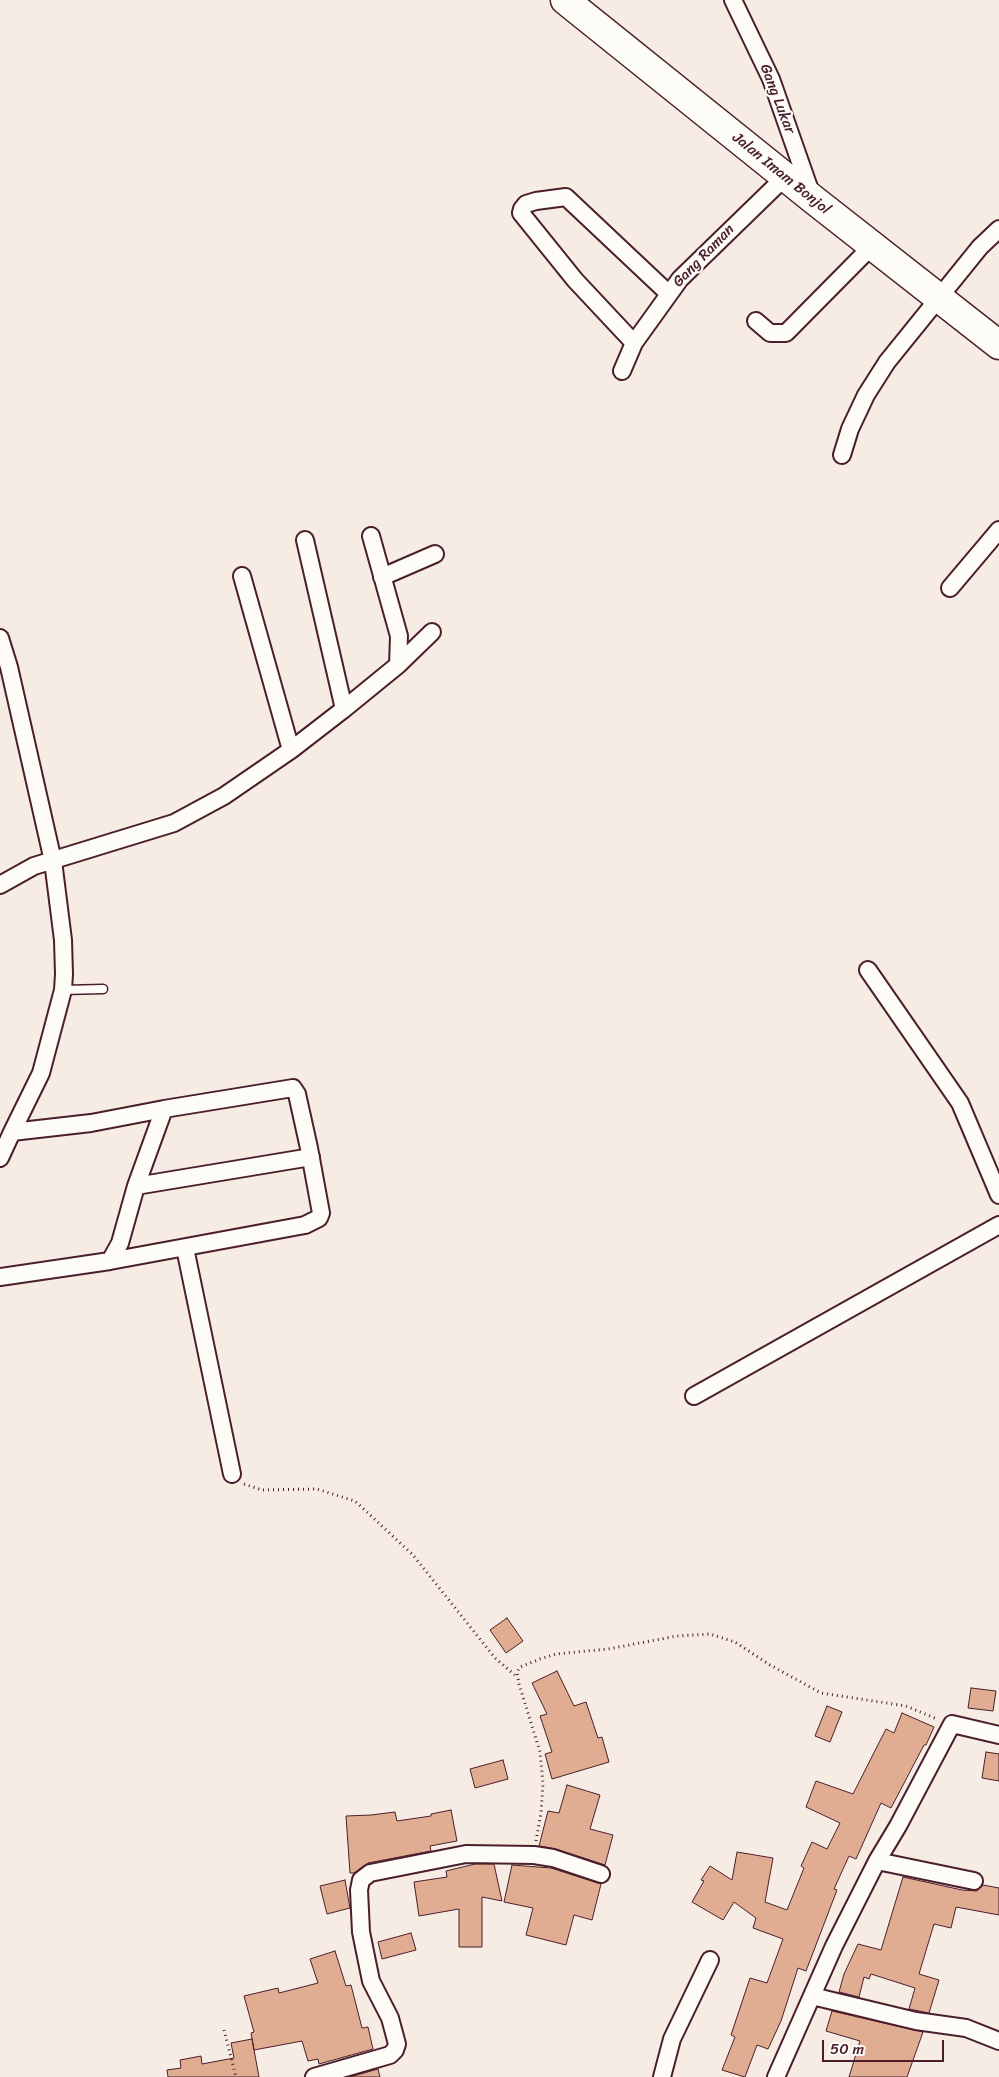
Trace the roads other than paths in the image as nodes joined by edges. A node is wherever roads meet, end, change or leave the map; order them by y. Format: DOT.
graph roads {
  1 [pos="565,0"];
  2 [pos="733,0"];
  3 [pos="784,177"];
  4 [pos="814,200"];
  5 [pos="999,229"];
  6 [pos="873,245"];
  7 [pos="669,294"];
  8 [pos="940,298"];
  9 [pos="756,321"];
  10 [pos="634,343"];
  11 [pos="999,345"];
  12 [pos="622,372"];
  13 [pos="842,456"];
  14 [pos="999,530"];
  15 [pos="371,536"];
  16 [pos="305,540"];
  17 [pos="435,554"];
  18 [pos="242,576"];
  19 [pos="382,577"];
  20 [pos="950,588"];
  21 [pos="432,632"];
  22 [pos="0,638"];
  23 [pos="398,665"];
  24 [pos="4,669"];
  25 [pos="344,709"];
  26 [pos="290,750"];
  27 [pos="53,861"];
  28 [pos="0,885"];
  29 [pos="868,970"];
  30 [pos="104,989"];
  31 [pos="63,990"];
  32 [pos="164,1109"];
  33 [pos="12,1132"];
  34 [pos="311,1157"];
  35 [pos="0,1158"];
  36 [pos="136,1186"];
  37 [pos="999,1195"];
  38 [pos="999,1225"];
  39 [pos="185,1248"];
  40 [pos="110,1261"];
  41 [pos="0,1277"];
  42 [pos="694,1396"];
  43 [pos="232,1474"];
  44 [pos="999,1734"];
  45 [pos="877,1861"];
  46 [pos="601,1874"];
  47 [pos="974,1881"];
  48 [pos="710,1960"];
  49 [pos="812,1996"];
  50 [pos="999,2041"];
  51 [pos="314,2077"];
  52 [pos="662,2077"];
  53 [pos="776,2077"];
  1 -- 3 [label="highway, Jalan Imam Bonjol"];
  2 -- 4 [label="street, Gang Lukar"];
  3 -- 4 [label="highway, Jalan Imam Bonjol"];
  3 -- 7 [label="street, Gang Raman"];
  4 -- 6 [label="highway, Jalan Imam Bonjol"];
  5 -- 8 [label="street"];
  6 -- 8 [label="highway, Jalan Imam Bonjol"];
  6 -- 9 [label="street"];
  7 -- 10 [label="street, Gang Raman"];
  7 -- 10 [label="street"];
  8 -- 11 [label="highway, Jalan Imam Bonjol"];
  8 -- 13 [label="street"];
  10 -- 12 [label="street, Gang Raman"];
  14 -- 20 [label="street"];
  15 -- 19 [label="street"];
  16 -- 25 [label="street"];
  17 -- 19 [label="street"];
  18 -- 26 [label="street"];
  19 -- 23 [label="street"];
  21 -- 23 [label="street"];
  22 -- 24 [label="street"];
  23 -- 25 [label="street"];
  24 -- 27 [label="street"];
  25 -- 26 [label="street"];
  26 -- 27 [label="street"];
  27 -- 28 [label="street"];
  27 -- 31 [label="street"];
  29 -- 37 [label="street"];
  30 -- 31 [label="lane"];
  31 -- 33 [label="street"];
  32 -- 33 [label="street"];
  32 -- 34 [label="street"];
  32 -- 36 [label="street"];
  33 -- 35 [label="street"];
  34 -- 36 [label="street"];
  34 -- 39 [label="street"];
  36 -- 40 [label="street"];
  38 -- 42 [label="street"];
  39 -- 40 [label="street"];
  39 -- 43 [label="street"];
  40 -- 41 [label="street"];
  44 -- 45 [label="street"];
  45 -- 47 [label="street"];
  45 -- 49 [label="street"];
  46 -- 51 [label="street"];
  48 -- 52 [label="street"];
  49 -- 50 [label="street"];
  49 -- 53 [label="street"];
}
